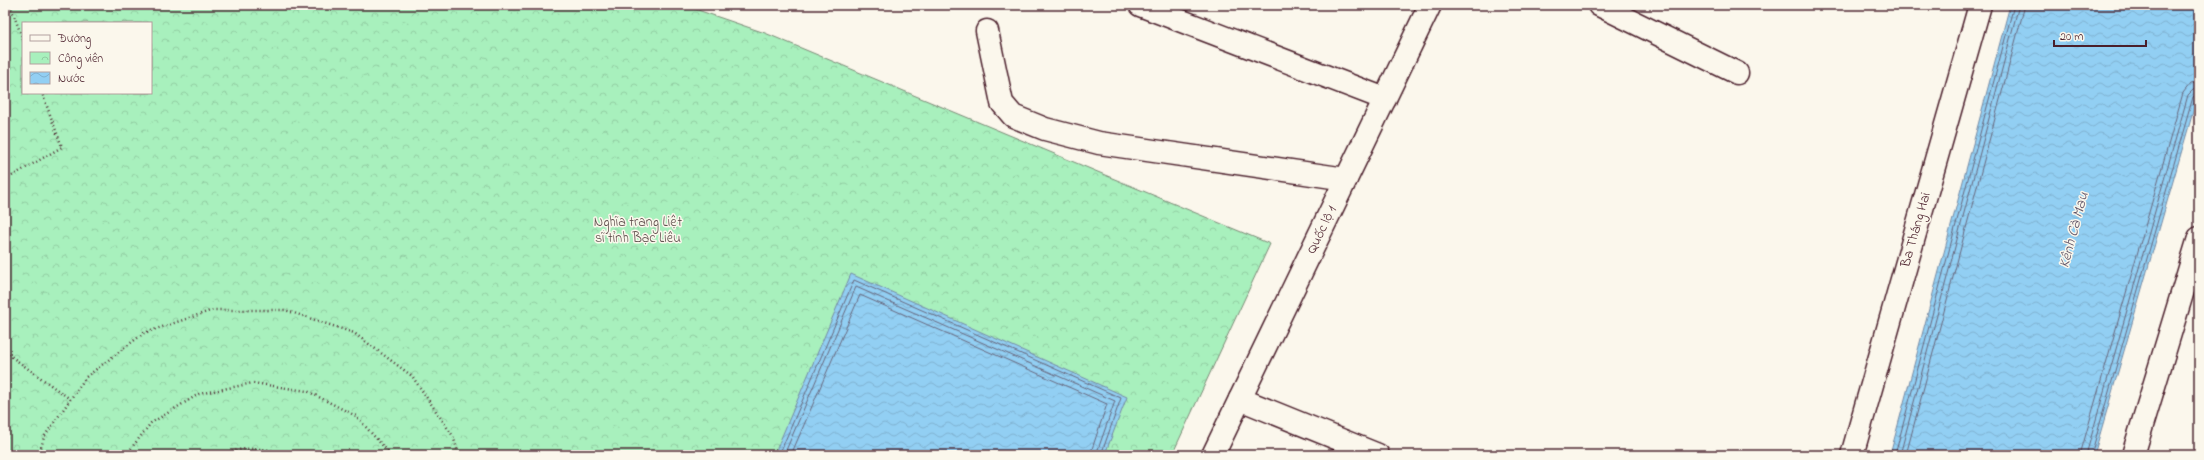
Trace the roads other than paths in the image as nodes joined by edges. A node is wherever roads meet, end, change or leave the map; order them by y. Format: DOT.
graph roads {
  1 [pos="1140,5"];
  2 [pos="1430,5"];
  3 [pos="1598,5"];
  4 [pos="1980,5"];
  5 [pos="987,31"];
  6 [pos="1737,73"];
  7 [pos="1385,99"];
  8 [pos="1346,179"];
  9 [pos="2198,242"];
  10 [pos="1240,399"];
  11 [pos="1213,455"];
  12 [pos="1378,455"];
  13 [pos="1852,455"];
  14 [pos="2133,455"];
  1 -- 7 [label="main road"];
  2 -- 7 [label="main road, Quốc lộ 1"];
  3 -- 6 [label="main road"];
  4 -- 13 [label="main road, Ba Tháng Hai"];
  5 -- 8 [label="main road"];
  7 -- 8 [label="main road, Quốc lộ 1"];
  8 -- 10 [label="main road, Quốc lộ 1"];
  9 -- 14 [label="main road"];
  10 -- 11 [label="main road, Quốc lộ 1"];
  10 -- 12 [label="main road"];
}
